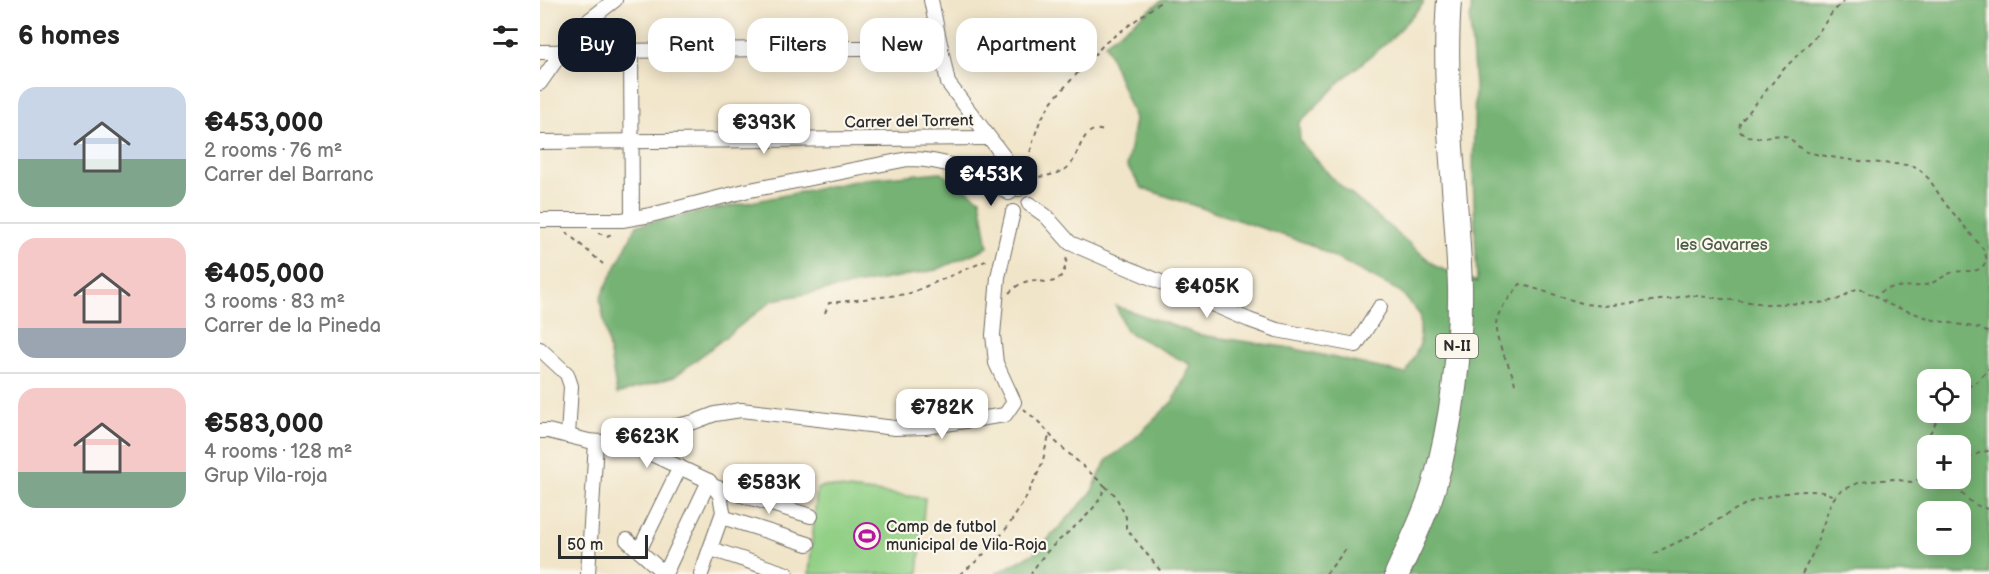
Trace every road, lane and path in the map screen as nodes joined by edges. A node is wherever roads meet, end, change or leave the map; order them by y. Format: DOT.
graph roads {
  1 [pos="615,0"];
  2 [pos="931,0"];
  3 [pos="1163,0"];
  4 [pos="1449,0"];
  5 [pos="1845,0"];
  6 [pos="592,18"];
  7 [pos="934,18"];
  8 [pos="860,48"];
  9 [pos="558,51"];
  10 [pos="636,51"];
  11 [pos="540,52"];
  12 [pos="558,57"];
  13 [pos="944,64"];
  14 [pos="631,72"];
  15 [pos="540,83"];
  16 [pos="1104,131"];
  17 [pos="989,138"];
  18 [pos="632,141"];
  19 [pos="540,142"];
  20 [pos="1020,188"];
  21 [pos="1029,204"];
  22 [pos="1013,212"];
  23 [pos="632,218"];
  24 [pos="545,220"];
  25 [pos="1070,242"];
  26 [pos="1001,255"];
  27 [pos="603,264"];
  28 [pos="1875,296"];
  29 [pos="1380,307"];
  30 [pos="825,313"];
  31 [pos="994,319"];
  32 [pos="1989,333"];
  33 [pos="540,349"];
  34 [pos="1989,368"];
  35 [pos="1515,384"];
  36 [pos="1971,385"];
  37 [pos="1014,402"];
  38 [pos="540,431"];
  39 [pos="1050,435"];
  40 [pos="568,436"];
  41 [pos="596,442"];
  42 [pos="626,444"];
  43 [pos="1989,451"];
  44 [pos="1971,457"];
  45 [pos="680,467"];
  46 [pos="1917,480"];
  47 [pos="712,484"];
  48 [pos="1105,486"];
  49 [pos="1958,489"];
  50 [pos="1834,497"];
  51 [pos="1989,509"];
  52 [pos="811,516"];
  53 [pos="722,517"];
  54 [pos="627,540"];
  55 [pos="807,544"];
  56 [pos="1347,548"];
  57 [pos="711,549"];
  58 [pos="639,551"];
  59 [pos="1654,554"];
  60 [pos="588,574"];
  61 [pos="665,574"];
  62 [pos="702,574"];
  63 [pos="787,574"];
  64 [pos="960,574"];
  65 [pos="1030,574"];
  66 [pos="1163,574"];
  67 [pos="1326,574"];
  68 [pos="1396,574"];
  69 [pos="1802,574"];
  1 -- 6 [label="street"];
  2 -- 7 [label="street"];
  3 -- 20 [label="path"];
  4 -- 68 [label="highway, N-II"];
  5 -- 28 [label="path"];
  8 -- 10 [label="street"];
  9 -- 11 [label="street"];
  12 -- 15 [label="street"];
  13 -- 17 [label="street"];
  14 -- 18 [label="street"];
  16 -- 20 [label="path"];
  17 -- 18 [label="street, Carrer del Torrent"];
  17 -- 20 [label="street"];
  18 -- 19 [label="street, Carrer del Torrent"];
  18 -- 23 [label="street"];
  20 -- 21 [label="street"];
  20 -- 22 [label="street"];
  20 -- 23 [label="street"];
  21 -- 22 [label="street"];
  21 -- 25 [label="street"];
  22 -- 26 [label="street"];
  23 -- 24 [label="street"];
  24 -- 27 [label="path"];
  25 -- 29 [label="street"];
  25 -- 31 [label="path"];
  26 -- 30 [label="path"];
  26 -- 31 [label="street"];
  28 -- 32 [label="path"];
  28 -- 35 [label="path"];
  31 -- 37 [label="street"];
  33 -- 40 [label="street"];
  34 -- 36 [label="path"];
  37 -- 39 [label="path"];
  37 -- 42 [label="street"];
  38 -- 40 [label="street"];
  39 -- 48 [label="path"];
  39 -- 64 [label="path"];
  40 -- 41 [label="street"];
  41 -- 42 [label="street"];
  41 -- 60 [label="street"];
  42 -- 45 [label="street"];
  43 -- 44 [label="path"];
  45 -- 47 [label="street"];
  45 -- 58 [label="street"];
  46 -- 50 [label="path"];
  47 -- 52 [label="street"];
  47 -- 53 [label="street"];
  47 -- 61 [label="street"];
  48 -- 65 [label="path"];
  48 -- 66 [label="path"];
  49 -- 51 [label="path"];
  50 -- 59 [label="path"];
  50 -- 69 [label="path"];
  53 -- 55 [label="street"];
  53 -- 57 [label="street"];
  54 -- 58 [label="street"];
  56 -- 67 [label="path"];
  57 -- 62 [label="street"];
  57 -- 63 [label="street"];
  58 -- 61 [label="street"];
}
